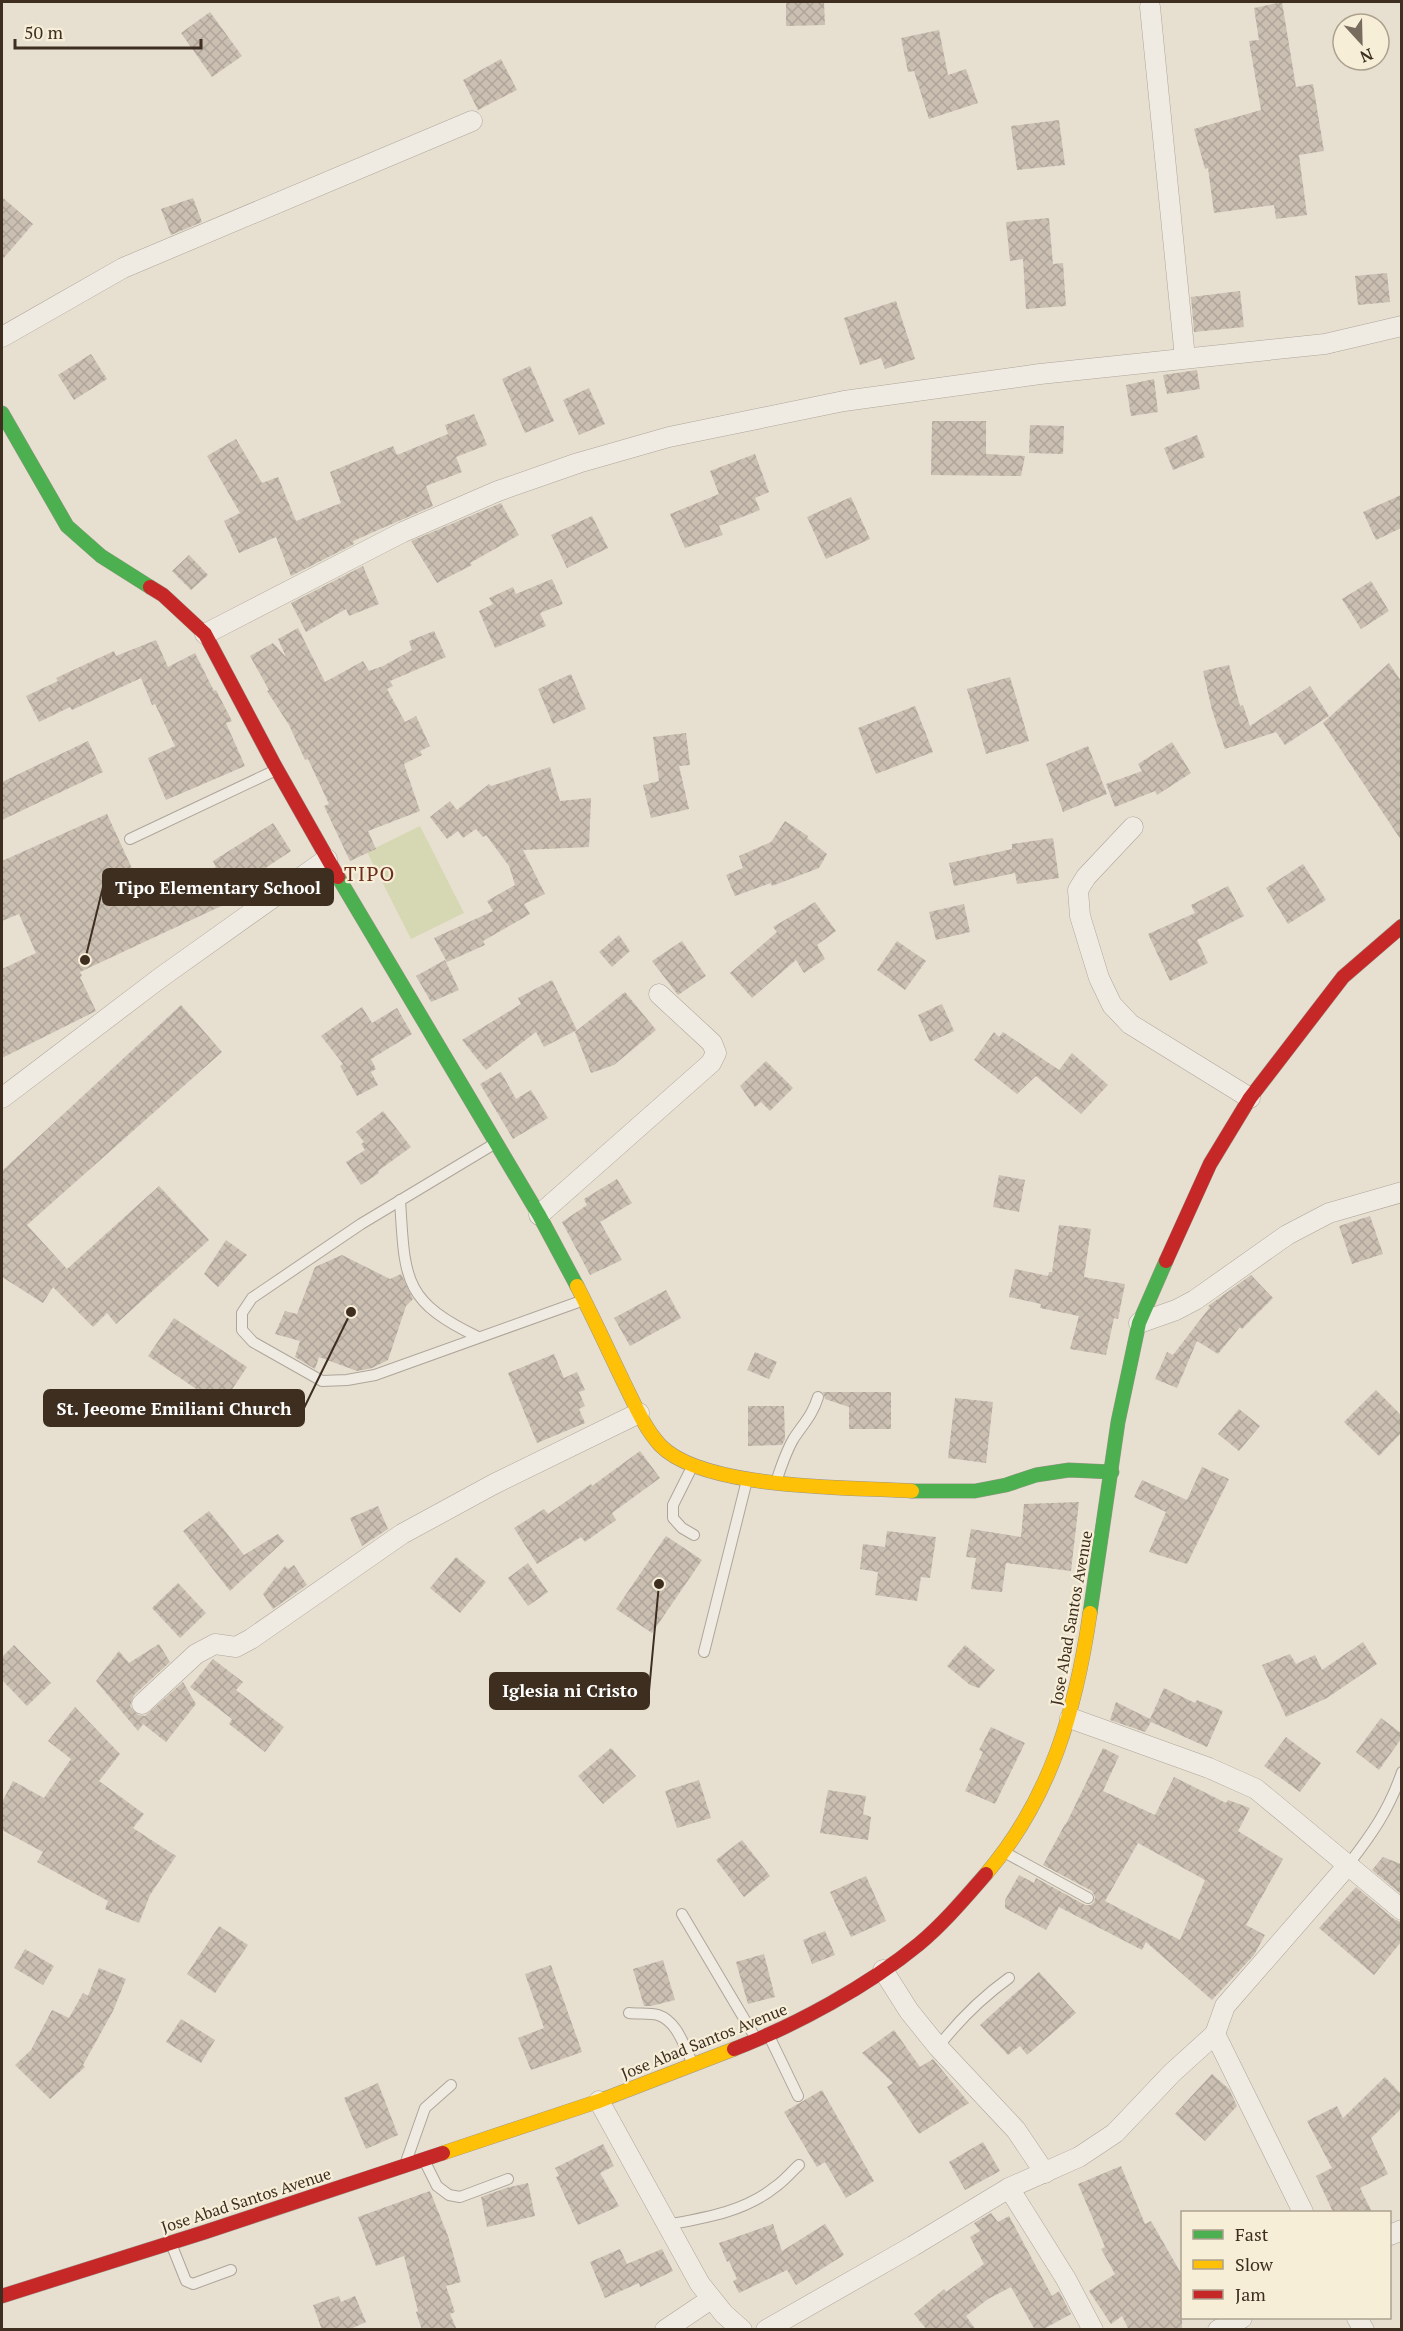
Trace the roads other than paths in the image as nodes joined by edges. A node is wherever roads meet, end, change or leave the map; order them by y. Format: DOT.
graph roads {
  1 [pos="1150,7"];
  2 [pos="472,121"];
  3 [pos="1401,326"];
  4 [pos="2,337"];
  5 [pos="1185,358"];
  6 [pos="2,413"];
  7 [pos="205,634"];
  8 [pos="277,770"];
  9 [pos="1134,827"];
  10 [pos="130,839"];
  11 [pos="327,859"];
  12 [pos="1401,926"];
  13 [pos="659,994"];
  14 [pos="2,1096"];
  15 [pos="1250,1098"];
  16 [pos="495,1143"];
  17 [pos="1401,1192"];
  18 [pos="400,1200"];
  19 [pos="539,1215"];
  20 [pos="584,1300"];
  21 [pos="1139,1323"];
  22 [pos="478,1337"];
  23 [pos="818,1397"];
  24 [pos="639,1413"];
  25 [pos="692,1466"];
  26 [pos="1112,1472"];
  27 [pos="747,1479"];
  28 [pos="776,1482"];
  29 [pos="694,1535"];
  30 [pos="704,1652"];
  31 [pos="142,1704"];
  32 [pos="1070,1718"];
  33 [pos="1401,1772"];
  34 [pos="1003,1851"];
  35 [pos="1348,1865"];
  36 [pos="1088,1898"];
  37 [pos="1401,1910"];
  38 [pos="682,1914"];
  39 [pos="884,1970"];
  40 [pos="1009,1978"];
  41 [pos="629,2013"];
  42 [pos="1215,2034"];
  43 [pos="763,2037"];
  44 [pos="938,2047"];
  45 [pos="693,2065"];
  46 [pos="451,2085"];
  47 [pos="798,2096"];
  48 [pos="599,2101"];
  49 [pos="423,2159"];
  50 [pos="405,2165"];
  51 [pos="799,2165"];
  52 [pos="1045,2173"];
  53 [pos="508,2179"];
  54 [pos="1009,2188"];
  55 [pos="1303,2211"];
  56 [pos="666,2225"];
  57 [pos="171,2242"];
  58 [pos="231,2270"];
  59 [pos="2,2296"];
  60 [pos="711,2299"];
  61 [pos="1240,2319"];
  62 [pos="665,2330"];
  63 [pos="742,2330"];
  64 [pos="766,2330"];
  65 [pos="1093,2330"];
  66 [pos="1218,2330"];
  1 -- 5 [label="street"];
  2 -- 4 [label="street"];
  3 -- 5 [label="street"];
  5 -- 7 [label="street"];
  6 -- 7 [label="main road"];
  7 -- 8 [label="main road"];
  8 -- 10 [label="lane"];
  8 -- 11 [label="main road"];
  9 -- 15 [label="street"];
  11 -- 14 [label="street"];
  11 -- 16 [label="main road"];
  12 -- 15 [label="main road, Jose Abad Santos Avenue"];
  13 -- 19 [label="street"];
  15 -- 21 [label="main road, Jose Abad Santos Avenue"];
  16 -- 18 [label="lane"];
  16 -- 19 [label="main road"];
  17 -- 21 [label="street"];
  18 -- 22 [label="lane"];
  18 -- 22 [label="lane"];
  19 -- 20 [label="main road"];
  20 -- 22 [label="lane"];
  20 -- 24 [label="main road"];
  21 -- 26 [label="main road, Jose Abad Santos Avenue"];
  23 -- 28 [label="lane"];
  24 -- 25 [label="main road"];
  24 -- 31 [label="street"];
  25 -- 27 [label="main road"];
  25 -- 29 [label="lane"];
  26 -- 28 [label="main road"];
  26 -- 32 [label="main road, Jose Abad Santos Avenue"];
  27 -- 28 [label="main road"];
  27 -- 30 [label="lane"];
  32 -- 34 [label="main road, Jose Abad Santos Avenue"];
  32 -- 35 [label="street"];
  33 -- 35 [label="lane"];
  34 -- 36 [label="lane"];
  34 -- 39 [label="main road, Jose Abad Santos Avenue"];
  35 -- 37 [label="street"];
  35 -- 42 [label="street"];
  38 -- 43 [label="lane"];
  39 -- 43 [label="main road, Jose Abad Santos Avenue"];
  39 -- 44 [label="street"];
  40 -- 44 [label="lane"];
  41 -- 45 [label="lane"];
  42 -- 52 [label="street"];
  42 -- 55 [label="street"];
  43 -- 45 [label="main road, Jose Abad Santos Avenue"];
  43 -- 47 [label="lane"];
  44 -- 52 [label="street"];
  45 -- 48 [label="main road, Jose Abad Santos Avenue"];
  46 -- 50 [label="lane"];
  48 -- 49 [label="main road, Jose Abad Santos Avenue"];
  48 -- 56 [label="street"];
  49 -- 50 [label="main road, Jose Abad Santos Avenue"];
  49 -- 53 [label="lane"];
  50 -- 57 [label="main road, Jose Abad Santos Avenue"];
  51 -- 56 [label="lane"];
  52 -- 54 [label="street"];
  54 -- 64 [label="street"];
  54 -- 65 [label="street"];
  56 -- 60 [label="street"];
  57 -- 58 [label="lane"];
  57 -- 59 [label="main road, Jose Abad Santos Avenue"];
  60 -- 62 [label="street"];
  60 -- 63 [label="street"];
  61 -- 66 [label="street"];
}
